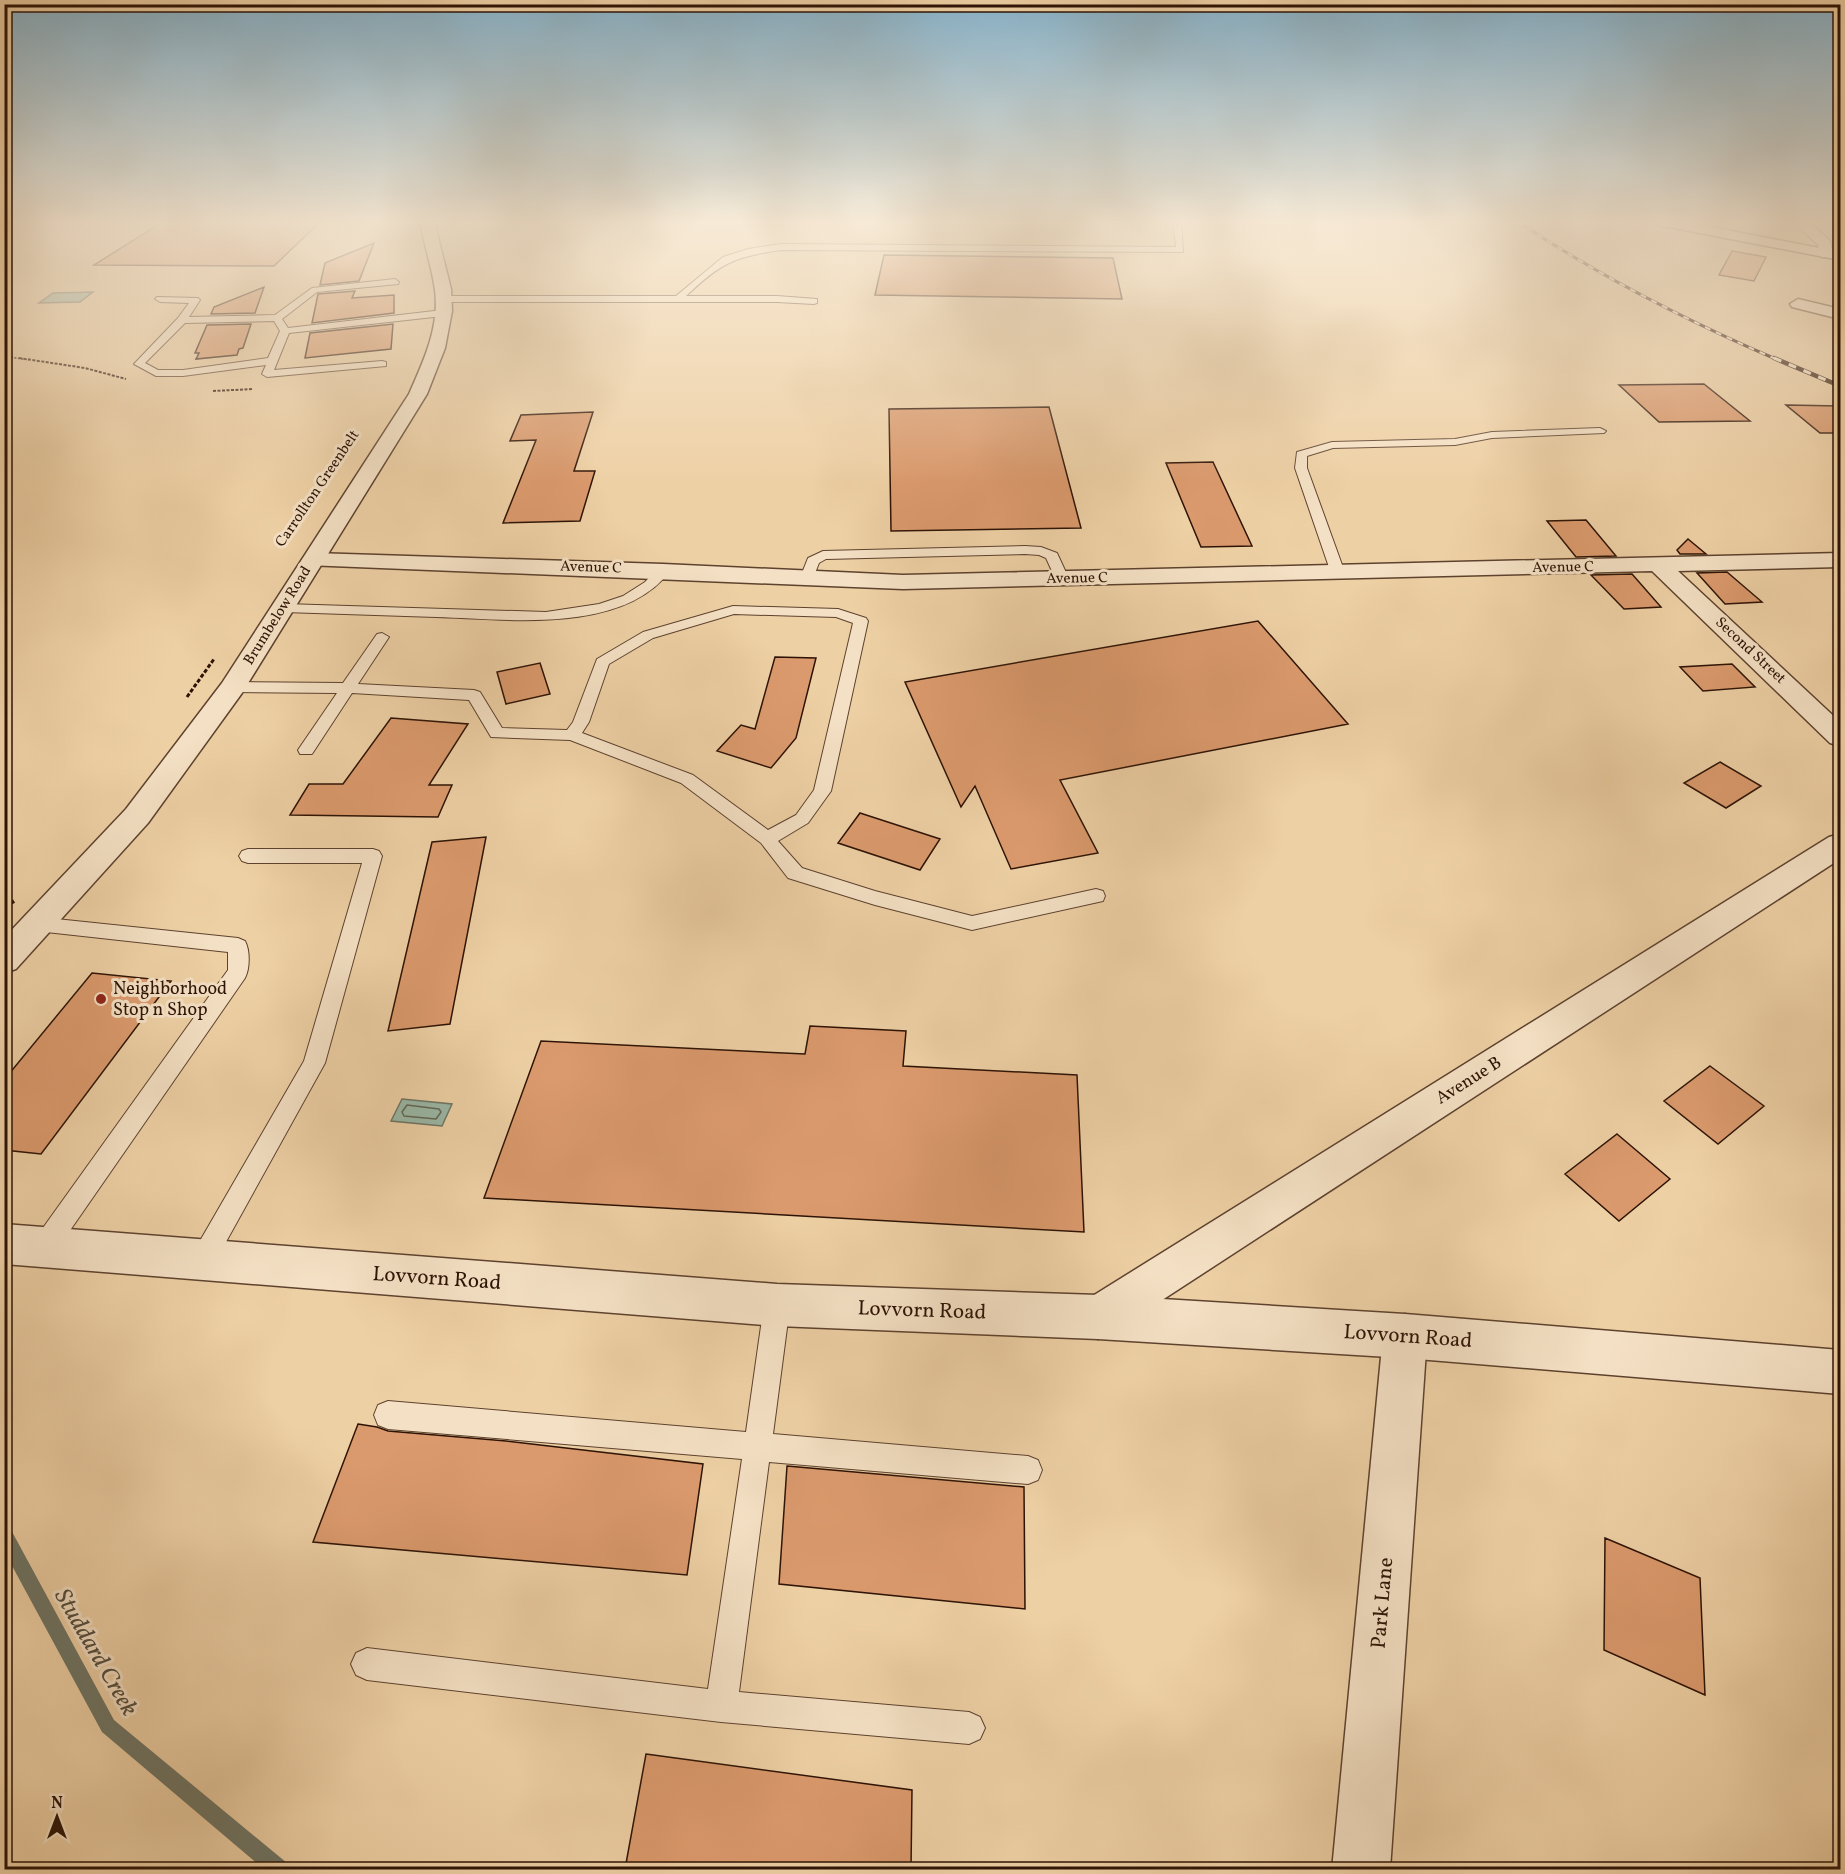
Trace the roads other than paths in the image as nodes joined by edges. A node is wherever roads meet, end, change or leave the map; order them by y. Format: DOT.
graph roads {
  1 [pos="190,308"];
  2 [pos="290,308"];
  3 [pos="427,308"];
  4 [pos="443,308"];
  5 [pos="1817,308"];
  6 [pos="1840,314"];
  7 [pos="277,318"];
  8 [pos="182,320"];
  9 [pos="285,331"];
  10 [pos="271,361"];
  11 [pos="382,364"];
  12 [pos="1600,431"];
  13 [pos="314,560"];
  14 [pos="1840,560"];
  15 [pos="1660,566"];
  16 [pos="663,571"];
  17 [pos="1338,573"];
  18 [pos="284,608"];
  19 [pos="382,637"];
  20 [pos="233,687"];
  21 [pos="349,689"];
  22 [pos="572,735"];
  23 [pos="1840,737"];
  24 [pos="306,750"];
  25 [pos="767,839"];
  26 [pos="1840,845"];
  27 [pos="248,856"];
  28 [pos="1096,896"];
  29 [pos="37,924"];
  30 [pos="4,960"];
  31 [pos="24,1246"];
  32 [pos="202,1261"];
  33 [pos="777,1305"];
  34 [pos="1098,1317"];
  35 [pos="1405,1336"];
  36 [pos="1840,1371"];
  37 [pos="388,1415"];
  38 [pos="755,1446"];
  39 [pos="1028,1470"];
  40 [pos="367,1664"];
  41 [pos="721,1706"];
  42 [pos="969,1728"];
  43 [pos="1361,1869"];
  1 -- 8 [label="lane"];
  2 -- 7 [label="lane"];
  3 -- 9 [label="lane"];
  4 -- 13 [label="street, Brumbelow Road"];
  5 -- 6 [label="street"];
  7 -- 8 [label="lane"];
  7 -- 9 [label="lane"];
  8 -- 10 [label="lane"];
  9 -- 10 [label="lane"];
  10 -- 11 [label="lane"];
  12 -- 17 [label="lane"];
  13 -- 16 [label="street, Avenue C"];
  13 -- 18 [label="street, Brumbelow Road"];
  14 -- 15 [label="street, Avenue C"];
  15 -- 17 [label="street, Avenue C"];
  15 -- 23 [label="street, Second Street"];
  16 -- 17 [label="street, Avenue C"];
  16 -- 18 [label="lane"];
  18 -- 20 [label="street, Brumbelow Road"];
  19 -- 21 [label="lane"];
  20 -- 21 [label="lane"];
  20 -- 29 [label="street, Brumbelow Road"];
  21 -- 22 [label="lane"];
  21 -- 24 [label="lane"];
  22 -- 25 [label="lane"];
  22 -- 25 [label="lane"];
  25 -- 28 [label="lane"];
  26 -- 34 [label="street, Avenue B"];
  27 -- 32 [label="lane"];
  29 -- 30 [label="street, Brumbelow Road"];
  29 -- 31 [label="lane"];
  31 -- 32 [label="street, Lovvorn Road"];
  32 -- 33 [label="street, Lovvorn Road"];
  33 -- 34 [label="street, Lovvorn Road"];
  33 -- 38 [label="lane"];
  34 -- 35 [label="street, Lovvorn Road"];
  35 -- 36 [label="street, Lovvorn Road"];
  35 -- 43 [label="street, Park Lane"];
  37 -- 38 [label="lane"];
  38 -- 39 [label="lane"];
  38 -- 41 [label="lane"];
  40 -- 41 [label="lane"];
  41 -- 42 [label="lane"];
}
